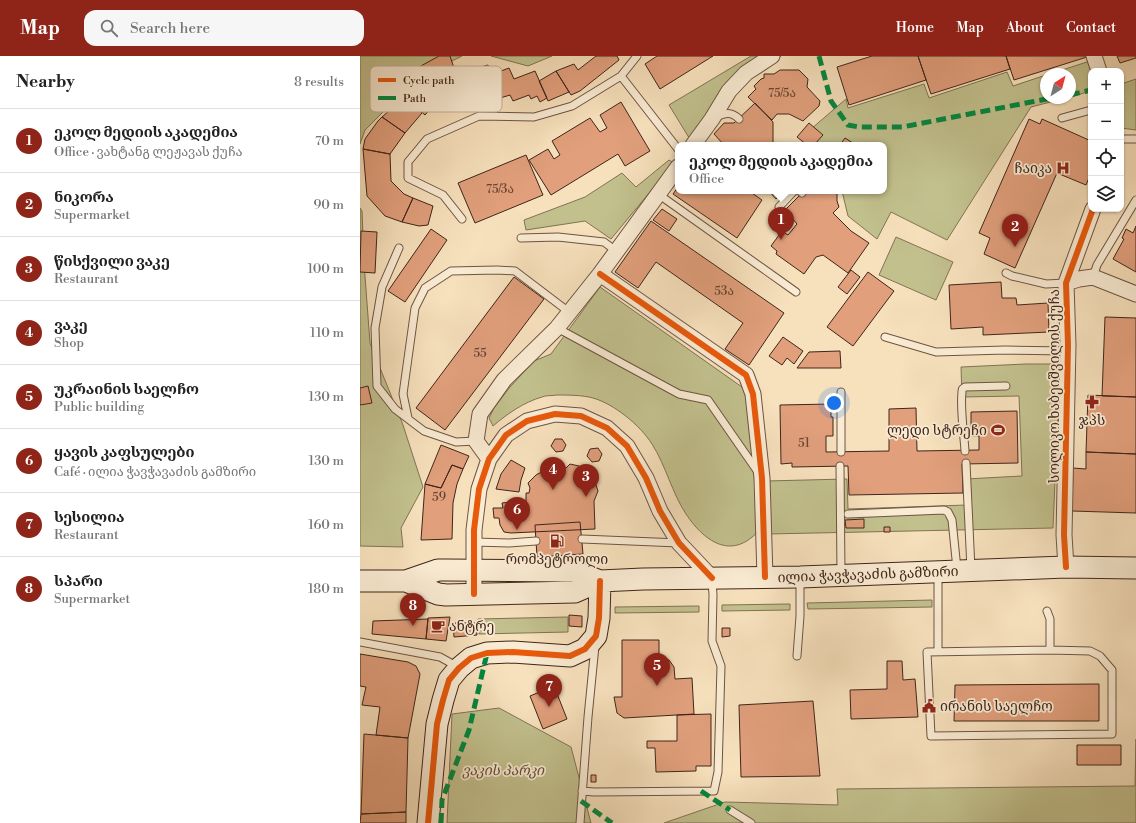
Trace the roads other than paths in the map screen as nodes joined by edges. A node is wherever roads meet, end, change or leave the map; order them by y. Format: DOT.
graph roads {
  1 [pos="637,56"];
  2 [pos="772,56"];
  3 [pos="1094,56"];
  4 [pos="1098,68"];
  5 [pos="621,76"];
  6 [pos="1088,111"];
  7 [pos="1062,118"];
  8 [pos="712,119"];
  9 [pos="739,119"];
  10 [pos="1124,139"];
  11 [pos="1136,139"];
  12 [pos="695,142"];
  13 [pos="675,145"];
  14 [pos="675,170"];
  15 [pos="658,194"];
  16 [pos="791,194"];
  17 [pos="1136,200"];
  18 [pos="1092,212"];
  19 [pos="462,219"];
  20 [pos="785,220"];
  21 [pos="521,238"];
  22 [pos="399,248"];
  23 [pos="616,252"];
  24 [pos="1006,273"];
  25 [pos="600,274"];
  26 [pos="1093,277"];
  27 [pos="1066,283"];
  28 [pos="796,292"];
  29 [pos="1136,294"];
  30 [pos="569,312"];
  31 [pos="557,328"];
  32 [pos="885,337"];
  33 [pos="1068,351"];
  34 [pos="1006,386"];
  35 [pos="841,392"];
  36 [pos="408,418"];
  37 [pos="476,441"];
  38 [pos="965,451"];
  39 [pos="841,452"];
  40 [pos="489,459"];
  41 [pos="966,463"];
  42 [pos="840,466"];
  43 [pos="762,478"];
  44 [pos="848,514"];
  45 [pos="582,539"];
  46 [pos="536,541"];
  47 [pos="474,542"];
  48 [pos="679,543"];
  49 [pos="1066,567"];
  50 [pos="1136,568"];
  51 [pos="473,570"];
  52 [pos="955,571"];
  53 [pos="841,575"];
  54 [pos="765,577"];
  55 [pos="800,577"];
  56 [pos="712,578"];
  57 [pos="360,581"];
  58 [pos="406,581"];
  59 [pos="600,581"];
  60 [pos="474,594"];
  61 [pos="1047,610"];
  62 [pos="596,636"];
  63 [pos="360,642"];
  64 [pos="1050,650"];
  65 [pos="938,652"];
  66 [pos="797,656"];
  67 [pos="459,668"];
  68 [pos="582,791"];
  69 [pos="730,810"];
  70 [pos="428,823"];
  71 [pos="580,823"];
  72 [pos="751,823"];
  1 -- 5 [label="lane"];
  2 -- 8 [label="street"];
  3 -- 4 [label="street"];
  5 -- 13 [label="lane"];
  5 -- 19 [label="lane"];
  6 -- 7 [label="lane"];
  8 -- 9 [label="lane"];
  8 -- 12 [label="street"];
  10 -- 11 [label="lane"];
  14 -- 15 [label="street"];
  15 -- 23 [label="street"];
  15 -- 28 [label="lane"];
  16 -- 20 [label="lane"];
  17 -- 26 [label="lane"];
  18 -- 27 [label="street, სოლიკო ხაბეიშვილის ქუჩა"];
  21 -- 23 [label="lane"];
  22 -- 36 [label="lane"];
  23 -- 25 [label="street"];
  24 -- 27 [label="lane"];
  25 -- 30 [label="street"];
  25 -- 43 [label="street"];
  26 -- 27 [label="street"];
  26 -- 29 [label="street"];
  27 -- 33 [label="street, სოლიკო ხაბეიშვილის ქუჩა"];
  30 -- 31 [label="street"];
  30 -- 36 [label="lane"];
  31 -- 37 [label="street"];
  31 -- 43 [label="lane"];
  32 -- 33 [label="lane"];
  33 -- 49 [label="street, სოლიკო ხაბეიშვილის ქუჩა"];
  34 -- 38 [label="lane"];
  35 -- 39 [label="lane"];
  36 -- 37 [label="lane"];
  37 -- 40 [label="street"];
  40 -- 47 [label="street"];
  40 -- 48 [label="street"];
  41 -- 52 [label="lane"];
  42 -- 53 [label="lane"];
  43 -- 54 [label="street"];
  44 -- 52 [label="lane"];
  45 -- 48 [label="lane"];
  46 -- 47 [label="lane"];
  47 -- 51 [label="street"];
  48 -- 56 [label="street"];
  49 -- 50 [label="main road, ილია ჭავჭავაძის გამზირი"];
  49 -- 52 [label="main road, ილია ჭავჭავაძის გამზირი"];
  51 -- 58 [label="main road, ილია ჭავჭავაძის გამზირი"];
  51 -- 59 [label="main road, ილია ჭავჭავაძის გამზირი"];
  51 -- 60 [label="street"];
  52 -- 53 [label="main road, ილია ჭავჭავაძის გამზირი"];
  52 -- 65 [label="lane"];
  53 -- 55 [label="main road, ილია ჭავჭავაძის გამზირი"];
  54 -- 55 [label="main road, ილია ჭავჭავაძის გამზირი"];
  54 -- 56 [label="main road, ილია ჭავჭავაძის გამზირი"];
  55 -- 66 [label="lane"];
  56 -- 59 [label="main road, ილია ჭავჭავაძის გამზირი"];
  56 -- 68 [label="lane"];
  57 -- 58 [label="main road, ილია ჭავჭავაძის გამზირი"];
  58 -- 60 [label="main road, ილია ჭავჭავაძის გამზირი"];
  59 -- 60 [label="main road, ილია ჭავჭავაძის გამზირი"];
  59 -- 62 [label="main road"];
  61 -- 64 [label="lane"];
  62 -- 67 [label="main road"];
  62 -- 68 [label="lane"];
  63 -- 67 [label="lane"];
  64 -- 65 [label="lane"];
  64 -- 65 [label="lane"];
  67 -- 70 [label="main road"];
  68 -- 71 [label="lane"];
  69 -- 72 [label="lane"];
}
